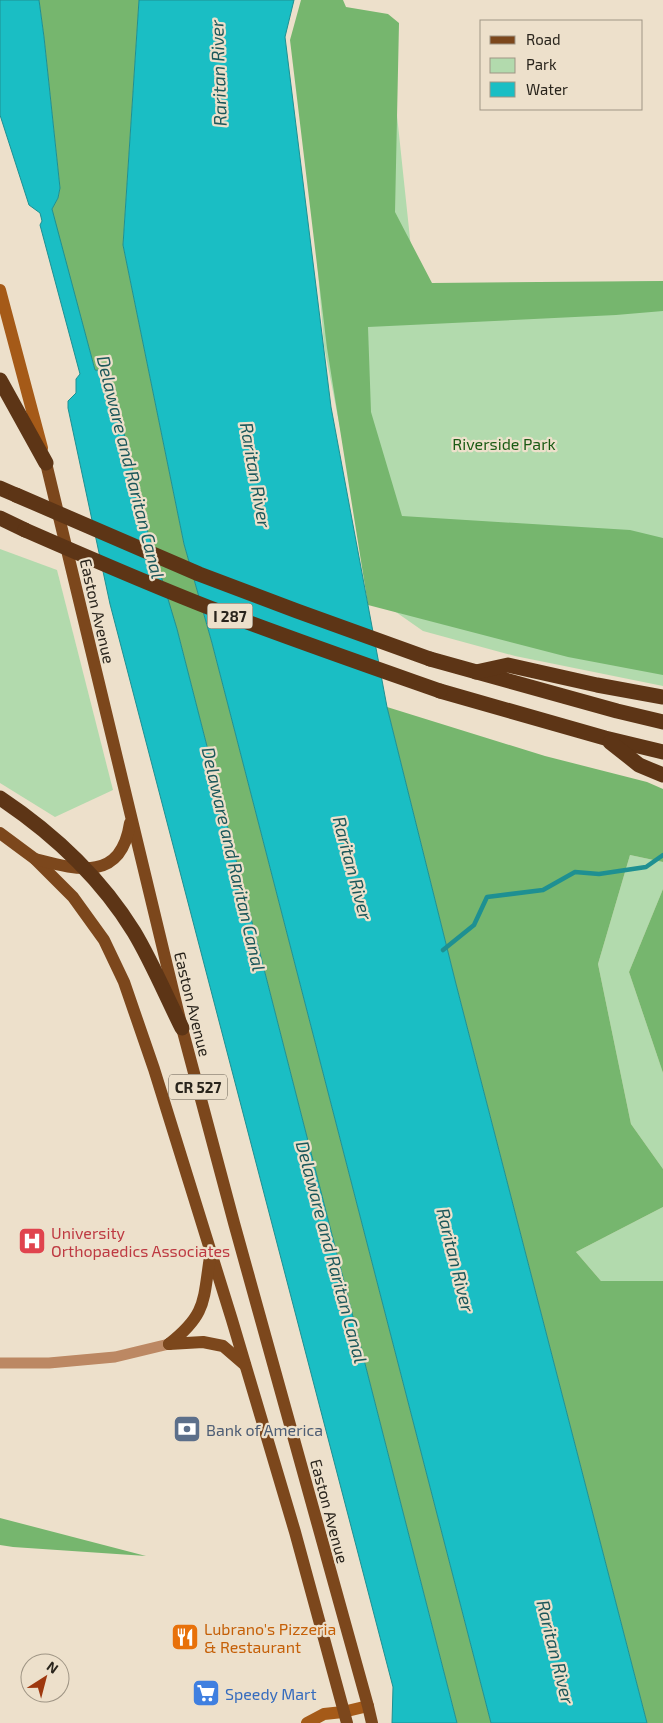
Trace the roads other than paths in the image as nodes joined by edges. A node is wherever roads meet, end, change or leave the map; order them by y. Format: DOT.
graph roads {
  1 [pos="0,290"];
  2 [pos="0,380"];
  3 [pos="46,463"];
  4 [pos="6,490"];
  5 [pos="0,518"];
  6 [pos="474,672"];
  7 [pos="663,697"];
  8 [pos="663,722"];
  9 [pos="606,738"];
  10 [pos="663,752"];
  11 [pos="663,775"];
  12 [pos="0,798"];
  13 [pos="131,820"];
  14 [pos="0,833"];
  15 [pos="35,860"];
  16 [pos="87,869"];
  17 [pos="182,1028"];
  18 [pos="211,1252"];
  19 [pos="169,1344"];
  20 [pos="0,1363"];
  21 [pos="245,1365"];
  22 [pos="368,1706"];
  23 [pos="345,1718"];
  24 [pos="307,1723"];
  25 [pos="372,1723"];
  1 -- 3 [label="main road, Easton Avenue / CR 527"];
  2 -- 3 [label="highway"];
  3 -- 13 [label="main road, Easton Avenue / CR 527"];
  4 -- 6 [label="highway, I 287, bridge"];
  5 -- 9 [label="highway, I 287, bridge"];
  6 -- 7 [label="highway"];
  6 -- 8 [label="highway, I 287"];
  9 -- 10 [label="highway, I 287"];
  9 -- 11 [label="highway"];
  12 -- 16 [label="highway"];
  13 -- 16 [label="main road"];
  13 -- 17 [label="main road, Easton Avenue / CR 527"];
  14 -- 15 [label="main road, CR 527"];
  15 -- 16 [label="main road"];
  15 -- 18 [label="main road, CR 527"];
  16 -- 17 [label="highway"];
  17 -- 22 [label="main road, Easton Avenue / CR 527"];
  18 -- 19 [label="main road"];
  18 -- 21 [label="main road, CR 527"];
  19 -- 20 [label="street"];
  19 -- 21 [label="main road"];
  21 -- 23 [label="main road, CR 527"];
  22 -- 23 [label="main road"];
  22 -- 25 [label="main road, Easton Avenue / CR 527"];
  23 -- 24 [label="main road"];
}
